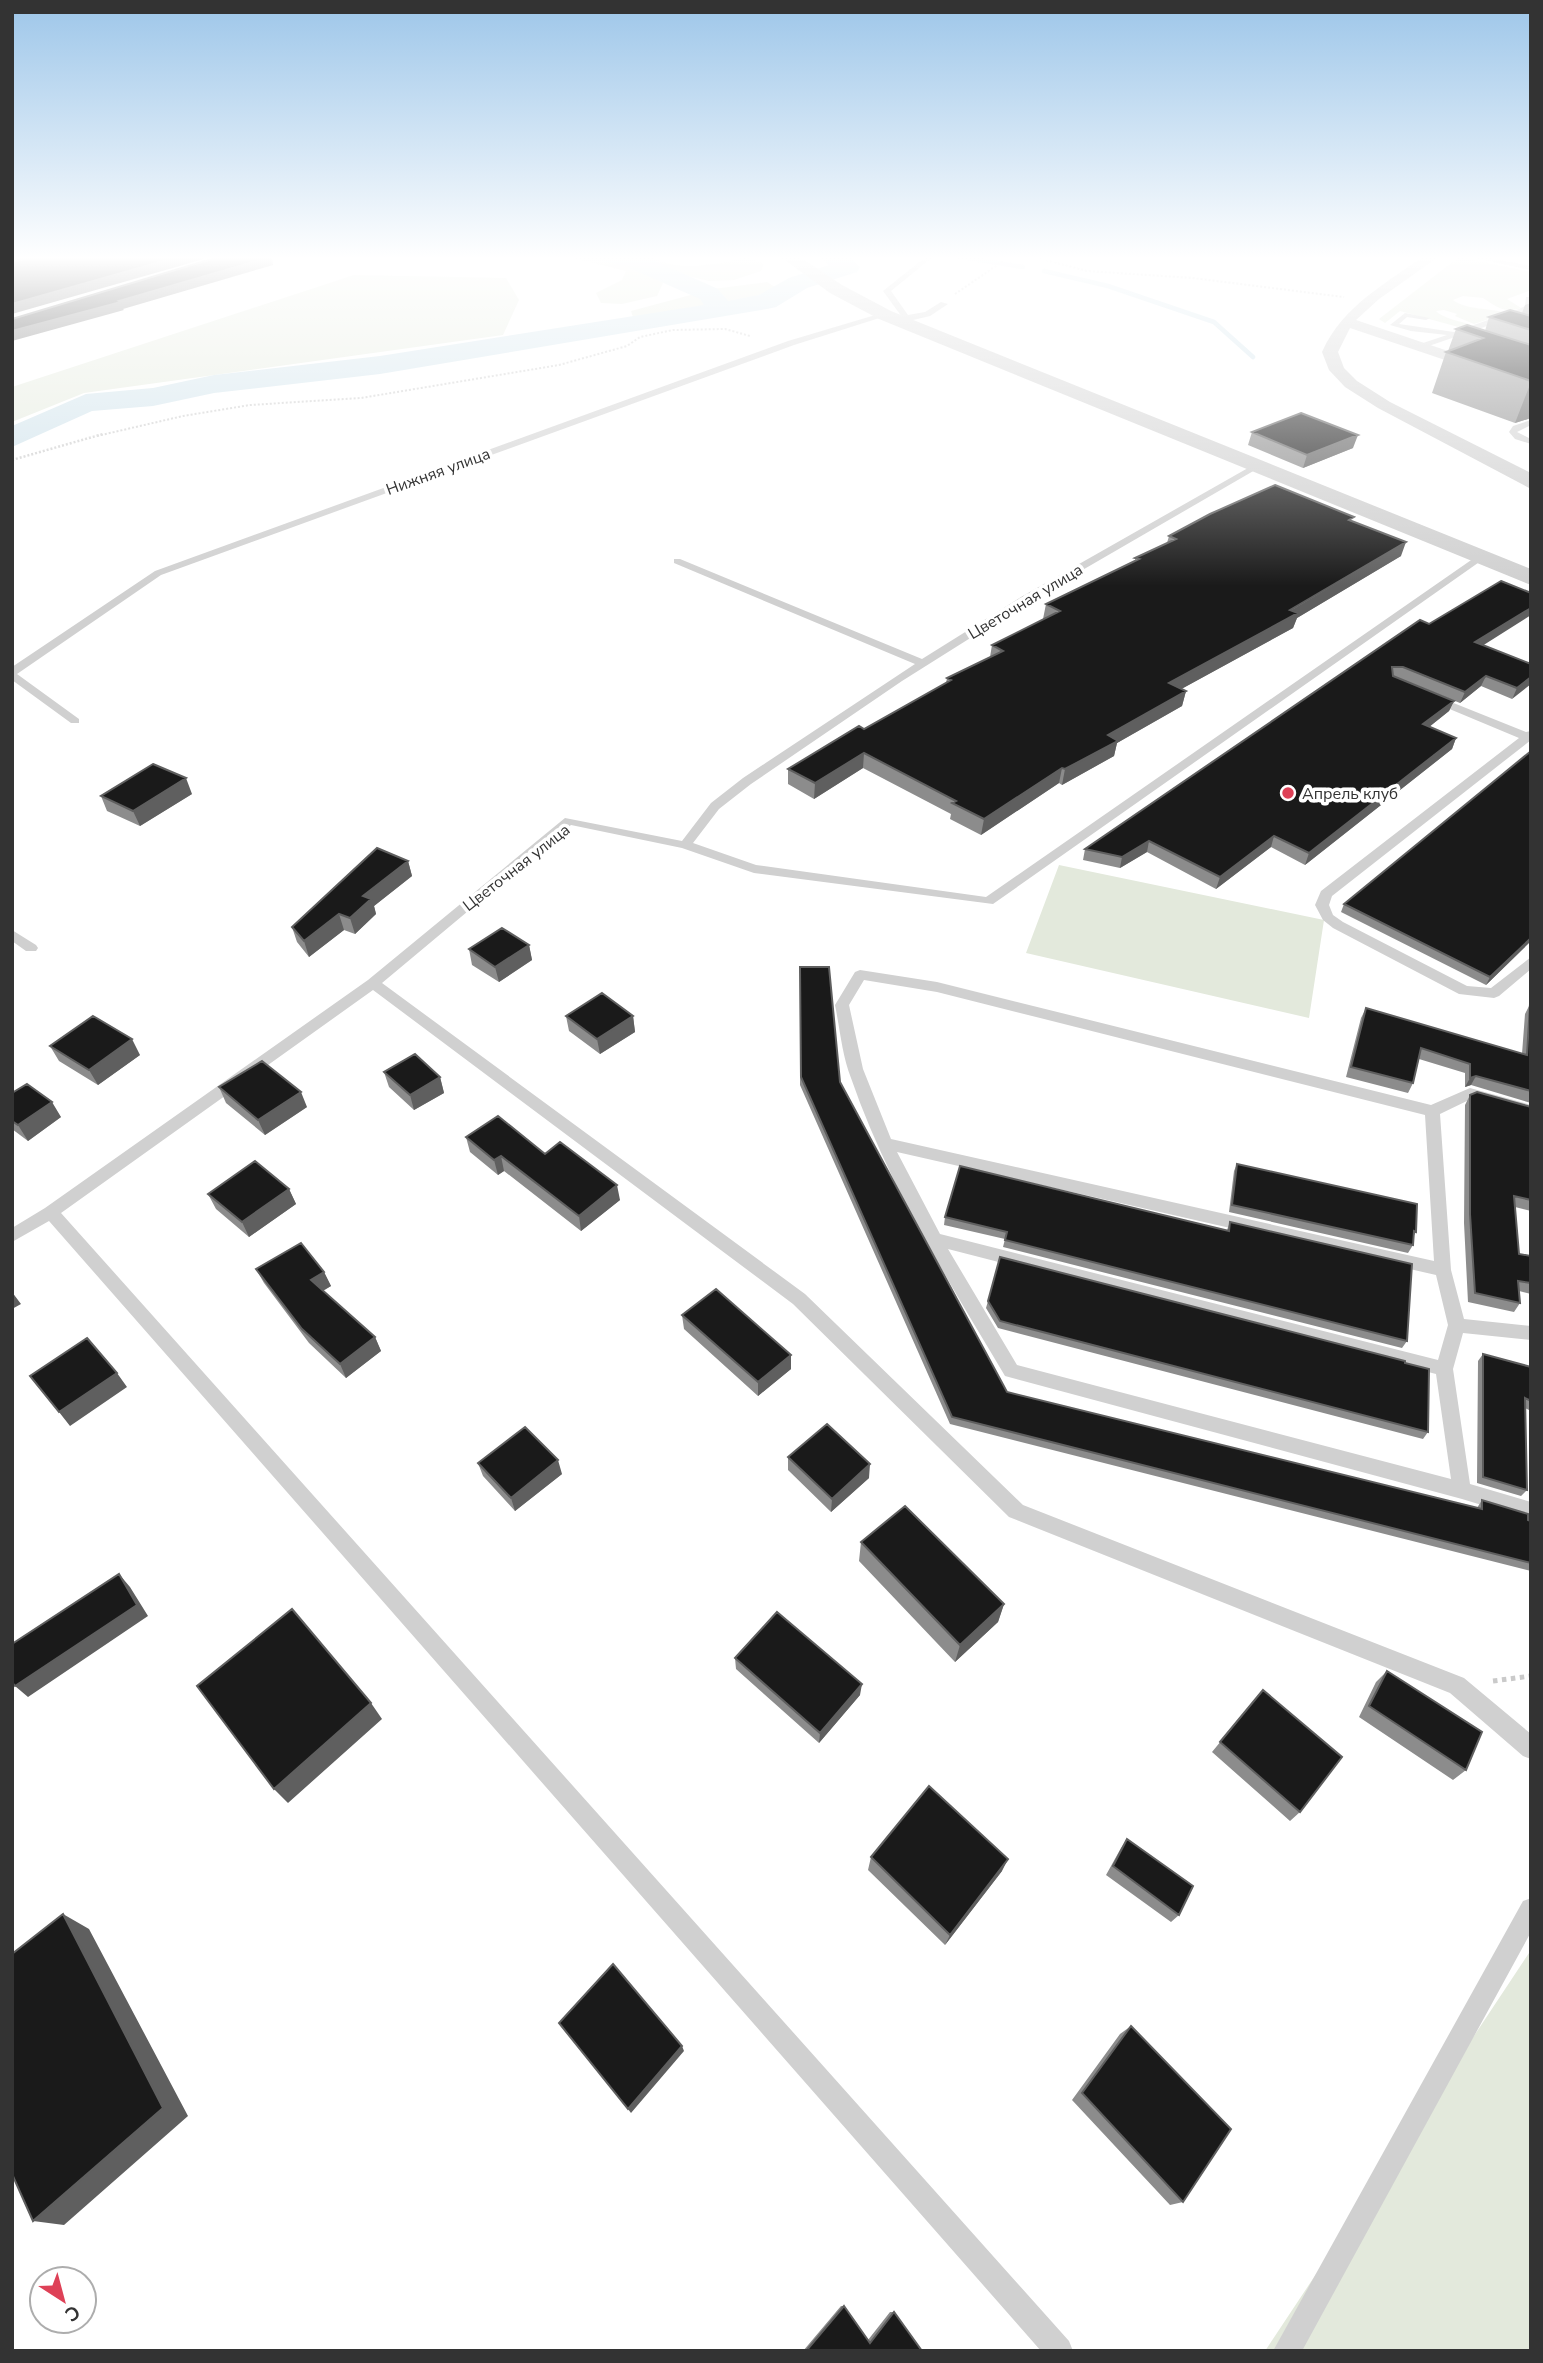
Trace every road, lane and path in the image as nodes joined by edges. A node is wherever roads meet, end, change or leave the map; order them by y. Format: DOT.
graph roads {
  1 [pos="557,365"];
  2 [pos="730,365"];
  3 [pos="1012,365"];
  4 [pos="1335,365"];
  5 [pos="1476,365"];
  6 [pos="1531,384"];
  7 [pos="1531,422"];
  8 [pos="1531,442"];
  9 [pos="12,460"];
  10 [pos="1258,466"];
  11 [pos="1531,484"];
  12 [pos="1480,558"];
  13 [pos="677,561"];
  14 [pos="1531,578"];
  15 [pos="923,663"];
  16 [pos="12,673"];
  17 [pos="1418,692"];
  18 [pos="75,721"];
  19 [pos="1529,735"];
  20 [pos="685,845"];
  21 [pos="12,934"];
  22 [pos="31,948"];
  23 [pos="1531,961"];
  24 [pos="373,983"];
  25 [pos="1432,1111"];
  26 [pos="1531,1111"];
  27 [pos="887,1143"];
  28 [pos="51,1212"];
  29 [pos="12,1236"];
  30 [pos="933,1239"];
  31 [pos="1443,1270"];
  32 [pos="1457,1325"];
  33 [pos="1530,1333"];
  34 [pos="1444,1369"];
  35 [pos="1462,1490"];
  36 [pos="1531,1511"];
  37 [pos="1531,1748"];
  38 [pos="1531,1909"];
  39 [pos="1059,2351"];
  40 [pos="1287,2351"];
  1 -- 9 [label="path"];
  2 -- 16 [label="lane, Нижняя улица"];
  3 -- 10 [label="street"];
  4 -- 11 [label="street"];
  5 -- 6 [label="street"];
  7 -- 8 [label="lane"];
  10 -- 12 [label="street"];
  10 -- 15 [label="lane, Цветочная улица"];
  12 -- 14 [label="street"];
  12 -- 20 [label="lane"];
  13 -- 15 [label="lane"];
  15 -- 20 [label="lane, Цветочная улица"];
  16 -- 18 [label="lane"];
  17 -- 19 [label="lane"];
  19 -- 23 [label="lane"];
  20 -- 24 [label="lane, Цветочная улица"];
  21 -- 22 [label="lane"];
  24 -- 28 [label="lane, Цветочная улица"];
  24 -- 37 [label="lane"];
  25 -- 26 [label="lane"];
  25 -- 27 [label="lane"];
  25 -- 31 [label="lane"];
  27 -- 30 [label="lane"];
  27 -- 31 [label="lane"];
  28 -- 29 [label="lane, Цветочная улица"];
  28 -- 39 [label="lane"];
  30 -- 34 [label="lane"];
  30 -- 35 [label="lane"];
  31 -- 32 [label="lane"];
  32 -- 33 [label="lane"];
  32 -- 34 [label="lane"];
  34 -- 35 [label="lane"];
  35 -- 36 [label="lane"];
  38 -- 40 [label="lane"];
}
